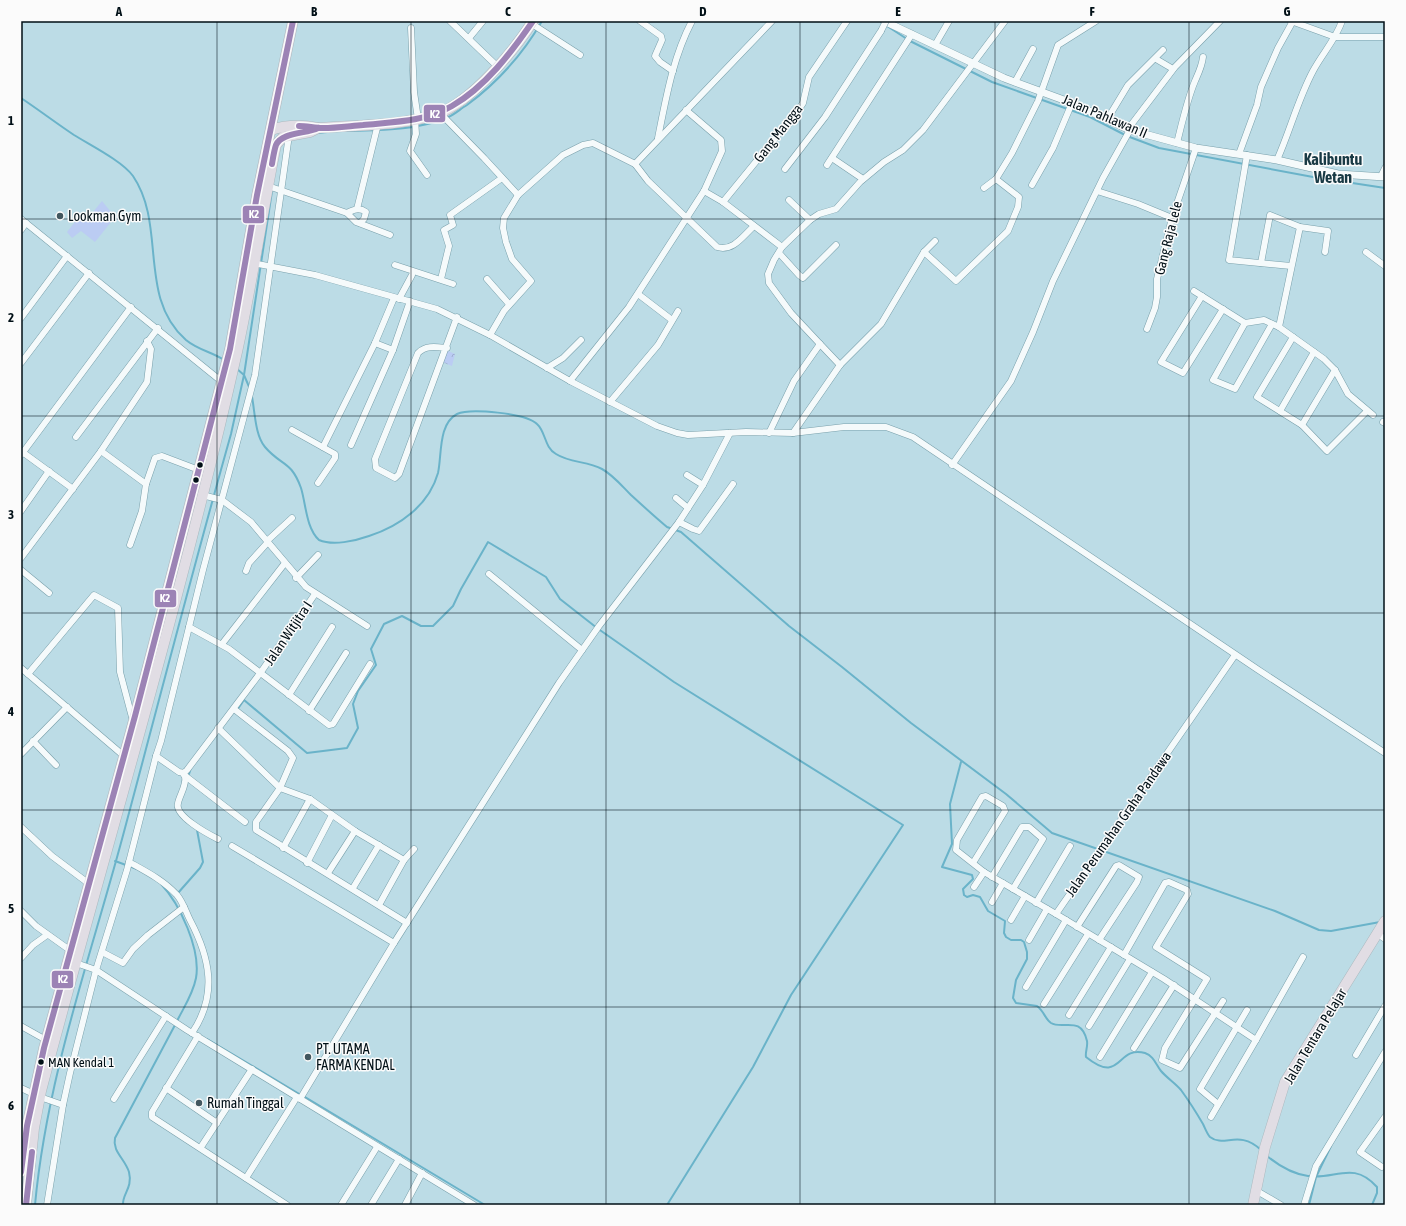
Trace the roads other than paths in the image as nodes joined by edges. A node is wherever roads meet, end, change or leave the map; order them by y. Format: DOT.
graph roads {
  1 [pos="293,21"];
  2 [pos="450,21"];
  3 [pos="483,21"];
  4 [pos="640,21"];
  5 [pos="692,21"];
  6 [pos="772,21"];
  7 [pos="847,21"];
  8 [pos="885,21"];
  9 [pos="949,21"];
  10 [pos="1005,21"];
  11 [pos="1096,21"];
  12 [pos="1220,21"];
  13 [pos="1292,21"];
  14 [pos="1342,21"];
  15 [pos="533,24"];
  16 [pos="412,28"];
  17 [pos="911,35"];
  18 [pos="1337,35"];
  19 [pos="1385,37"];
  20 [pos="470,38"];
  21 [pos="935,45"];
  22 [pos="1033,49"];
  23 [pos="1163,50"];
  24 [pos="580,55"];
  25 [pos="1203,57"];
  26 [pos="1156,58"];
  27 [pos="973,64"];
  28 [pos="498,67"];
  29 [pos="1173,69"];
  30 [pos="673,71"];
  31 [pos="1015,82"];
  32 [pos="1041,93"];
  33 [pos="1072,104"];
  34 [pos="686,110"];
  35 [pos="441,114"];
  36 [pos="1108,118"];
  37 [pos="416,120"];
  38 [pos="377,126"];
  39 [pos="318,128"];
  40 [pos="271,130"];
  41 [pos="1128,132"];
  42 [pos="289,135"];
  43 [pos="658,138"];
  44 [pos="1177,144"];
  45 [pos="1196,148"];
  46 [pos="1239,154"];
  47 [pos="1247,155"];
  48 [pos="832,158"];
  49 [pos="1277,160"];
  50 [pos="635,164"];
  51 [pos="827,165"];
  52 [pos="785,168"];
  53 [pos="1385,168"];
  54 [pos="427,175"];
  55 [pos="1383,177"];
  56 [pos="502,178"];
  57 [pos="863,179"];
  58 [pos="996,179"];
  59 [pos="1032,185"];
  60 [pos="274,188"];
  61 [pos="984,188"];
  62 [pos="1097,190"];
  63 [pos="704,191"];
  64 [pos="518,196"];
  65 [pos="789,200"];
  66 [pos="723,202"];
  67 [pos="357,209"];
  68 [pos="346,213"];
  69 [pos="687,217"];
  70 [pos="1172,218"];
  71 [pos="810,220"];
  72 [pos="24,221"];
  73 [pos="360,223"];
  74 [pos="754,226"];
  75 [pos="1300,227"];
  76 [pos="21,230"];
  77 [pos="390,235"];
  78 [pos="935,241"];
  79 [pos="836,246"];
  80 [pos="780,250"];
  81 [pos="924,252"];
  82 [pos="1325,252"];
  83 [pos="1366,252"];
  84 [pos="67,256"];
  85 [pos="254,263"];
  86 [pos="1261,263"];
  87 [pos="1384,263"];
  88 [pos="272,265"];
  89 [pos="395,265"];
  90 [pos="1292,266"];
  91 [pos="89,273"];
  92 [pos="412,275"];
  93 [pos="442,279"];
  94 [pos="487,279"];
  95 [pos="453,284"];
  96 [pos="1194,292"];
  97 [pos="638,294"];
  98 [pos="1202,296"];
  99 [pos="396,298"];
  100 [pos="410,301"];
  101 [pos="509,304"];
  102 [pos="131,307"];
  103 [pos="1223,309"];
  104 [pos="678,311"];
  105 [pos="457,317"];
  106 [pos="21,318"];
  107 [pos="672,320"];
  108 [pos="1245,323"];
  109 [pos="1272,324"];
  110 [pos="1279,327"];
  111 [pos="158,328"];
  112 [pos="1147,329"];
  113 [pos="490,335"];
  114 [pos="1293,337"];
  115 [pos="581,340"];
  116 [pos="147,341"];
  117 [pos="375,343"];
  118 [pos="820,344"];
  119 [pos="447,348"];
  120 [pos="393,350"];
  121 [pos="233,352"];
  122 [pos="1314,352"];
  123 [pos="21,363"];
  124 [pos="840,364"];
  125 [pos="547,368"];
  126 [pos="1335,370"];
  127 [pos="225,378"];
  128 [pos="570,381"];
  129 [pos="610,402"];
  130 [pos="1280,411"];
  131 [pos="1367,411"];
  132 [pos="1373,415"];
  133 [pos="1302,425"];
  134 [pos="292,430"];
  135 [pos="730,433"];
  136 [pos="769,433"];
  137 [pos="793,433"];
  138 [pos="76,437"];
  139 [pos="351,445"];
  140 [pos="323,447"];
  141 [pos="101,451"];
  142 [pos="22,453"];
  143 [pos="952,464"];
  144 [pos="199,470"];
  145 [pos="49,471"];
  146 [pos="687,475"];
  147 [pos="318,482"];
  148 [pos="146,484"];
  149 [pos="733,484"];
  150 [pos="703,485"];
  151 [pos="73,489"];
  152 [pos="204,495"];
  153 [pos="676,498"];
  154 [pos="220,499"];
  155 [pos="688,508"];
  156 [pos="21,511"];
  157 [pos="292,518"];
  158 [pos="677,524"];
  159 [pos="267,542"];
  160 [pos="130,545"];
  161 [pos="318,555"];
  162 [pos="21,558"];
  163 [pos="285,563"];
  164 [pos="21,570"];
  165 [pos="246,571"];
  166 [pos="489,574"];
  167 [pos="296,578"];
  168 [pos="49,593"];
  169 [pos="315,594"];
  170 [pos="367,626"];
  171 [pos="189,627"];
  172 [pos="332,627"];
  173 [pos="222,644"];
  174 [pos="582,650"];
  175 [pos="346,653"];
  176 [pos="1235,654"];
  177 [pos="370,664"];
  178 [pos="21,668"];
  179 [pos="261,672"];
  180 [pos="28,674"];
  181 [pos="289,695"];
  182 [pos="67,707"];
  183 [pos="234,709"];
  184 [pos="309,711"];
  185 [pos="134,722"];
  186 [pos="218,728"];
  187 [pos="33,741"];
  188 [pos="1385,753"];
  189 [pos="21,754"];
  190 [pos="124,756"];
  191 [pos="156,756"];
  192 [pos="56,765"];
  193 [pos="182,774"];
  194 [pos="280,788"];
  195 [pos="310,799"];
  196 [pos="332,815"];
  197 [pos="246,822"];
  198 [pos="21,827"];
  199 [pos="355,831"];
  200 [pos="218,839"];
  201 [pos="379,845"];
  202 [pos="232,846"];
  203 [pos="1070,846"];
  204 [pos="283,848"];
  205 [pos="414,849"];
  206 [pos="404,860"];
  207 [pos="307,863"];
  208 [pos="973,863"];
  209 [pos="128,866"];
  210 [pos="984,872"];
  211 [pos="328,873"];
  212 [pos="992,877"];
  213 [pos="1003,883"];
  214 [pos="88,884"];
  215 [pos="974,887"];
  216 [pos="353,888"];
  217 [pos="1013,889"];
  218 [pos="1025,896"];
  219 [pos="992,902"];
  220 [pos="1036,903"];
  221 [pos="379,905"];
  222 [pos="182,908"];
  223 [pos="1047,909"];
  224 [pos="21,911"];
  225 [pos="1056,914"];
  226 [pos="1010,920"];
  227 [pos="1066,920"];
  228 [pos="407,922"];
  229 [pos="1077,927"];
  230 [pos="1382,930"];
  231 [pos="1088,934"];
  232 [pos="47,935"];
  233 [pos="1029,940"];
  234 [pos="1099,940"];
  235 [pos="394,943"];
  236 [pos="1111,947"];
  237 [pos="71,951"];
  238 [pos="102,952"];
  239 [pos="1124,955"];
  240 [pos="1303,957"];
  241 [pos="21,958"];
  242 [pos="1130,959"];
  243 [pos="79,964"];
  244 [pos="95,969"];
  245 [pos="1152,972"];
  246 [pos="1174,985"];
  247 [pos="1026,987"];
  248 [pos="1195,999"];
  249 [pos="1222,1001"];
  250 [pos="1044,1004"];
  251 [pos="1385,1006"];
  252 [pos="1246,1010"];
  253 [pos="1215,1013"];
  254 [pos="1069,1015"];
  255 [pos="166,1016"];
  256 [pos="21,1026"];
  257 [pos="1089,1026"];
  258 [pos="1236,1027"];
  259 [pos="192,1032"];
  260 [pos="198,1036"];
  261 [pos="46,1040"];
  262 [pos="1256,1040"];
  263 [pos="1134,1048"];
  264 [pos="1385,1052"];
  265 [pos="1356,1055"];
  266 [pos="1100,1057"];
  267 [pos="252,1070"];
  268 [pos="21,1088"];
  269 [pos="166,1088"];
  270 [pos="39,1096"];
  271 [pos="299,1098"];
  272 [pos="114,1099"];
  273 [pos="62,1104"];
  274 [pos="1218,1104"];
  275 [pos="1210,1117"];
  276 [pos="1385,1117"];
  277 [pos="217,1123"];
  278 [pos="200,1147"];
  279 [pos="377,1147"];
  280 [pos="399,1159"];
  281 [pos="1383,1167"];
  282 [pos="21,1172"];
  283 [pos="422,1173"];
  284 [pos="246,1178"];
  285 [pos="1257,1191"];
  286 [pos="26,1205"];
  287 [pos="47,1205"];
  288 [pos="287,1205"];
  289 [pos="341,1205"];
  290 [pos="371,1205"];
  291 [pos="405,1205"];
  292 [pos="474,1205"];
  293 [pos="1253,1205"];
  294 [pos="1281,1205"];
  295 [pos="1304,1205"];
  1 -- 40 [label="highway"];
  2 -- 20 [label="street"];
  3 -- 20 [label="street"];
  4 -- 30 [label="street"];
  5 -- 30 [label="street"];
  6 -- 34 [label="street"];
  7 -- 66 [label="street, Gang Mangga"];
  8 -- 17 [label="street, Jalan Pahlawan II"];
  8 -- 52 [label="street, bridge"];
  9 -- 21 [label="street"];
  10 -- 27 [label="street"];
  11 -- 32 [label="street"];
  12 -- 29 [label="street"];
  13 -- 18 [label="street"];
  13 -- 46 [label="street"];
  14 -- 18 [label="street"];
  15 -- 24 [label="street"];
  15 -- 28 [label="highway"];
  16 -- 37 [label="street"];
  17 -- 21 [label="street, Jalan Pahlawan II"];
  17 -- 48 [label="street"];
  18 -- 19 [label="street"];
  18 -- 49 [label="street"];
  20 -- 28 [label="street"];
  21 -- 27 [label="street, Jalan Pahlawan II"];
  22 -- 31 [label="street"];
  23 -- 26 [label="street"];
  25 -- 44 [label="street"];
  26 -- 29 [label="street"];
  26 -- 36 [label="street"];
  27 -- 31 [label="street, Jalan Pahlawan II"];
  27 -- 57 [label="street"];
  28 -- 35 [label="highway"];
  29 -- 41 [label="street"];
  30 -- 43 [label="street"];
  31 -- 32 [label="street, Jalan Pahlawan II"];
  32 -- 33 [label="street, Jalan Pahlawan II"];
  32 -- 58 [label="street"];
  33 -- 36 [label="street, Jalan Pahlawan II"];
  33 -- 59 [label="street"];
  34 -- 43 [label="street"];
  34 -- 63 [label="street"];
  35 -- 37 [label="highway"];
  35 -- 56 [label="street"];
  36 -- 41 [label="street, Jalan Pahlawan II"];
  37 -- 38 [label="highway"];
  37 -- 54 [label="street"];
  38 -- 39 [label="highway"];
  38 -- 67 [label="street"];
  39 -- 40 [label="highway"];
  39 -- 42 [label="highway"];
  40 -- 121 [label="highway"];
  41 -- 44 [label="street, Jalan Pahlawan II"];
  41 -- 62 [label="street"];
  42 -- 60 [label="street"];
  42 -- 60 [label="highway"];
  43 -- 50 [label="street"];
  44 -- 45 [label="street, Jalan Pahlawan II"];
  45 -- 46 [label="street, Jalan Pahlawan II"];
  45 -- 70 [label="street, Gang Raja Lele"];
  46 -- 47 [label="street, Jalan Pahlawan II"];
  47 -- 49 [label="street, Jalan Pahlawan II"];
  47 -- 86 [label="street"];
  48 -- 51 [label="street"];
  48 -- 57 [label="street"];
  49 -- 55 [label="street, Jalan Pahlawan II"];
  50 -- 64 [label="street"];
  50 -- 69 [label="street"];
  53 -- 55 [label="street"];
  56 -- 64 [label="street"];
  56 -- 93 [label="street"];
  57 -- 71 [label="street"];
  58 -- 61 [label="street"];
  58 -- 81 [label="street"];
  60 -- 68 [label="street"];
  60 -- 85 [label="highway"];
  60 -- 88 [label="street"];
  62 -- 70 [label="street"];
  62 -- 143 [label="street"];
  63 -- 66 [label="street"];
  63 -- 69 [label="street"];
  64 -- 101 [label="street"];
  65 -- 71 [label="street"];
  66 -- 74 [label="street"];
  67 -- 68 [label="street"];
  67 -- 73 [label="street"];
  68 -- 73 [label="street"];
  69 -- 74 [label="street"];
  69 -- 97 [label="street"];
  70 -- 112 [label="street, Gang Raja Lele"];
  71 -- 80 [label="street"];
  72 -- 76 [label="street"];
  72 -- 84 [label="street"];
  73 -- 77 [label="street"];
  74 -- 80 [label="street"];
  75 -- 82 [label="street"];
  75 -- 86 [label="street"];
  75 -- 90 [label="street"];
  78 -- 81 [label="street"];
  79 -- 80 [label="street"];
  80 -- 118 [label="street"];
  81 -- 124 [label="street"];
  83 -- 87 [label="street"];
  84 -- 91 [label="street"];
  84 -- 106 [label="street"];
  85 -- 88 [label="street"];
  85 -- 121 [label="highway"];
  86 -- 90 [label="street"];
  88 -- 99 [label="street"];
  88 -- 154 [label="street"];
  89 -- 93 [label="street"];
  90 -- 110 [label="street"];
  91 -- 102 [label="street"];
  91 -- 123 [label="street"];
  92 -- 99 [label="street"];
  93 -- 95 [label="street"];
  94 -- 101 [label="street"];
  96 -- 98 [label="street"];
  97 -- 107 [label="street"];
  97 -- 128 [label="street"];
  98 -- 103 [label="street"];
  98 -- 103 [label="street"];
  99 -- 100 [label="street"];
  99 -- 117 [label="street"];
  100 -- 105 [label="street"];
  100 -- 120 [label="street"];
  101 -- 113 [label="street"];
  102 -- 111 [label="street"];
  102 -- 142 [label="street"];
  103 -- 108 [label="street"];
  104 -- 107 [label="street"];
  105 -- 113 [label="street"];
  105 -- 119 [label="street"];
  107 -- 129 [label="street"];
  108 -- 109 [label="street"];
  108 -- 109 [label="street"];
  109 -- 110 [label="street"];
  110 -- 114 [label="street"];
  111 -- 116 [label="street"];
  111 -- 127 [label="street"];
  113 -- 125 [label="street"];
  114 -- 122 [label="street"];
  114 -- 130 [label="street"];
  115 -- 125 [label="street"];
  116 -- 138 [label="street"];
  116 -- 141 [label="street"];
  117 -- 120 [label="street"];
  117 -- 140 [label="street"];
  118 -- 124 [label="street"];
  118 -- 136 [label="street"];
  119 -- 119 [label="street"];
  120 -- 139 [label="street"];
  121 -- 127 [label="highway"];
  122 -- 126 [label="street"];
  122 -- 130 [label="street"];
  124 -- 137 [label="street"];
  125 -- 128 [label="street"];
  126 -- 131 [label="street"];
  126 -- 133 [label="street"];
  127 -- 144 [label="highway"];
  127 -- 152 [label="highway"];
  128 -- 129 [label="street"];
  129 -- 135 [label="street"];
  130 -- 133 [label="street"];
  131 -- 132 [label="street"];
  131 -- 133 [label="street"];
  134 -- 140 [label="street"];
  135 -- 136 [label="street"];
  135 -- 150 [label="street"];
  136 -- 137 [label="street"];
  137 -- 143 [label="street"];
  140 -- 147 [label="street"];
  141 -- 148 [label="street"];
  141 -- 151 [label="street"];
  142 -- 145 [label="street"];
  143 -- 176 [label="street"];
  144 -- 148 [label="street"];
  144 -- 185 [label="highway"];
  145 -- 151 [label="street"];
  145 -- 156 [label="street"];
  146 -- 150 [label="street"];
  148 -- 160 [label="street"];
  149 -- 158 [label="street"];
  150 -- 155 [label="street"];
  151 -- 162 [label="street"];
  152 -- 154 [label="street"];
  152 -- 243 [label="highway"];
  153 -- 155 [label="street"];
  154 -- 159 [label="street"];
  154 -- 171 [label="street"];
  155 -- 158 [label="street"];
  157 -- 159 [label="street"];
  158 -- 174 [label="street"];
  159 -- 163 [label="street"];
  159 -- 165 [label="street"];
  161 -- 167 [label="street"];
  163 -- 167 [label="street"];
  163 -- 173 [label="street"];
  164 -- 168 [label="street"];
  166 -- 174 [label="street"];
  167 -- 169 [label="street"];
  169 -- 170 [label="street"];
  169 -- 179 [label="street, Jalan Witjitra I"];
  171 -- 173 [label="street"];
  171 -- 191 [label="street"];
  172 -- 181 [label="street"];
  173 -- 179 [label="street"];
  174 -- 228 [label="street"];
  175 -- 184 [label="street"];
  176 -- 188 [label="street"];
  176 -- 225 [label="street, Jalan Perumahan Graha Pandawa"];
  177 -- 184 [label="street"];
  178 -- 180 [label="street"];
  179 -- 181 [label="street"];
  179 -- 183 [label="street, Jalan Witjitra I"];
  180 -- 182 [label="street"];
  180 -- 185 [label="street"];
  181 -- 184 [label="street"];
  182 -- 187 [label="street"];
  182 -- 190 [label="street"];
  183 -- 186 [label="street, Jalan Witjitra I"];
  183 -- 194 [label="street"];
  185 -- 190 [label="highway"];
  186 -- 193 [label="street, Jalan Witjitra I"];
  186 -- 194 [label="street"];
  187 -- 189 [label="street"];
  187 -- 192 [label="street"];
  190 -- 214 [label="highway"];
  191 -- 193 [label="street"];
  191 -- 209 [label="street"];
  193 -- 197 [label="street"];
  193 -- 200 [label="street"];
  194 -- 195 [label="street"];
  194 -- 204 [label="street"];
  195 -- 196 [label="street"];
  195 -- 204 [label="street"];
  196 -- 199 [label="street"];
  196 -- 207 [label="street"];
  198 -- 214 [label="street"];
  199 -- 201 [label="street"];
  199 -- 211 [label="street"];
  201 -- 206 [label="street"];
  201 -- 216 [label="street"];
  202 -- 235 [label="street"];
  203 -- 220 [label="street"];
  204 -- 207 [label="street"];
  205 -- 206 [label="street"];
  206 -- 221 [label="street"];
  207 -- 211 [label="street"];
  208 -- 208 [label="street"];
  208 -- 210 [label="street"];
  209 -- 222 [label="street"];
  209 -- 238 [label="street"];
  210 -- 212 [label="street"];
  210 -- 215 [label="street"];
  211 -- 216 [label="street"];
  212 -- 213 [label="street"];
  212 -- 217 [label="street"];
  213 -- 217 [label="street"];
  213 -- 219 [label="street"];
  214 -- 237 [label="highway"];
  216 -- 221 [label="street"];
  217 -- 218 [label="street"];
  218 -- 220 [label="street"];
  218 -- 226 [label="street"];
  220 -- 223 [label="street"];
  221 -- 228 [label="street"];
  222 -- 238 [label="street"];
  222 -- 259 [label="street"];
  223 -- 225 [label="street"];
  223 -- 233 [label="street"];
  224 -- 232 [label="street"];
  225 -- 227 [label="street"];
  227 -- 229 [label="street"];
  227 -- 247 [label="street"];
  228 -- 235 [label="street"];
  229 -- 231 [label="street"];
  229 -- 234 [label="street"];
  230 -- 285 [label="highway, Jalan Tentara Pelajar"];
  231 -- 234 [label="street"];
  231 -- 250 [label="street"];
  232 -- 237 [label="street"];
  232 -- 241 [label="street"];
  234 -- 236 [label="street"];
  235 -- 271 [label="street"];
  236 -- 239 [label="street"];
  236 -- 254 [label="street"];
  237 -- 261 [label="highway"];
  238 -- 244 [label="street"];
  239 -- 242 [label="street"];
  239 -- 248 [label="street"];
  240 -- 262 [label="street"];
  242 -- 245 [label="street"];
  242 -- 257 [label="street"];
  243 -- 244 [label="street"];
  243 -- 270 [label="highway"];
  244 -- 255 [label="street"];
  244 -- 273 [label="street"];
  245 -- 246 [label="street"];
  245 -- 266 [label="street"];
  246 -- 248 [label="street"];
  246 -- 263 [label="street"];
  248 -- 253 [label="street"];
  248 -- 253 [label="street"];
  249 -- 253 [label="street"];
  251 -- 265 [label="street"];
  252 -- 258 [label="street"];
  253 -- 258 [label="street"];
  255 -- 259 [label="street"];
  255 -- 272 [label="street"];
  256 -- 261 [label="street"];
  258 -- 262 [label="street"];
  258 -- 274 [label="street"];
  259 -- 260 [label="street"];
  260 -- 267 [label="street"];
  260 -- 269 [label="street"];
  261 -- 270 [label="highway"];
  262 -- 274 [label="street"];
  264 -- 295 [label="street"];
  267 -- 271 [label="street"];
  267 -- 277 [label="street"];
  268 -- 270 [label="street"];
  269 -- 277 [label="street"];
  269 -- 278 [label="street"];
  270 -- 273 [label="street"];
  270 -- 282 [label="highway"];
  270 -- 286 [label="highway"];
  271 -- 279 [label="street"];
  271 -- 284 [label="street"];
  273 -- 287 [label="street"];
  274 -- 275 [label="street"];
  276 -- 281 [label="street"];
  277 -- 278 [label="street"];
  278 -- 284 [label="street"];
  279 -- 280 [label="street"];
  279 -- 289 [label="street"];
  280 -- 283 [label="street"];
  280 -- 290 [label="street"];
  283 -- 291 [label="street"];
  283 -- 292 [label="street"];
  284 -- 288 [label="street"];
  285 -- 293 [label="highway, Jalan Tentara Pelajar"];
  285 -- 294 [label="street"];
}
